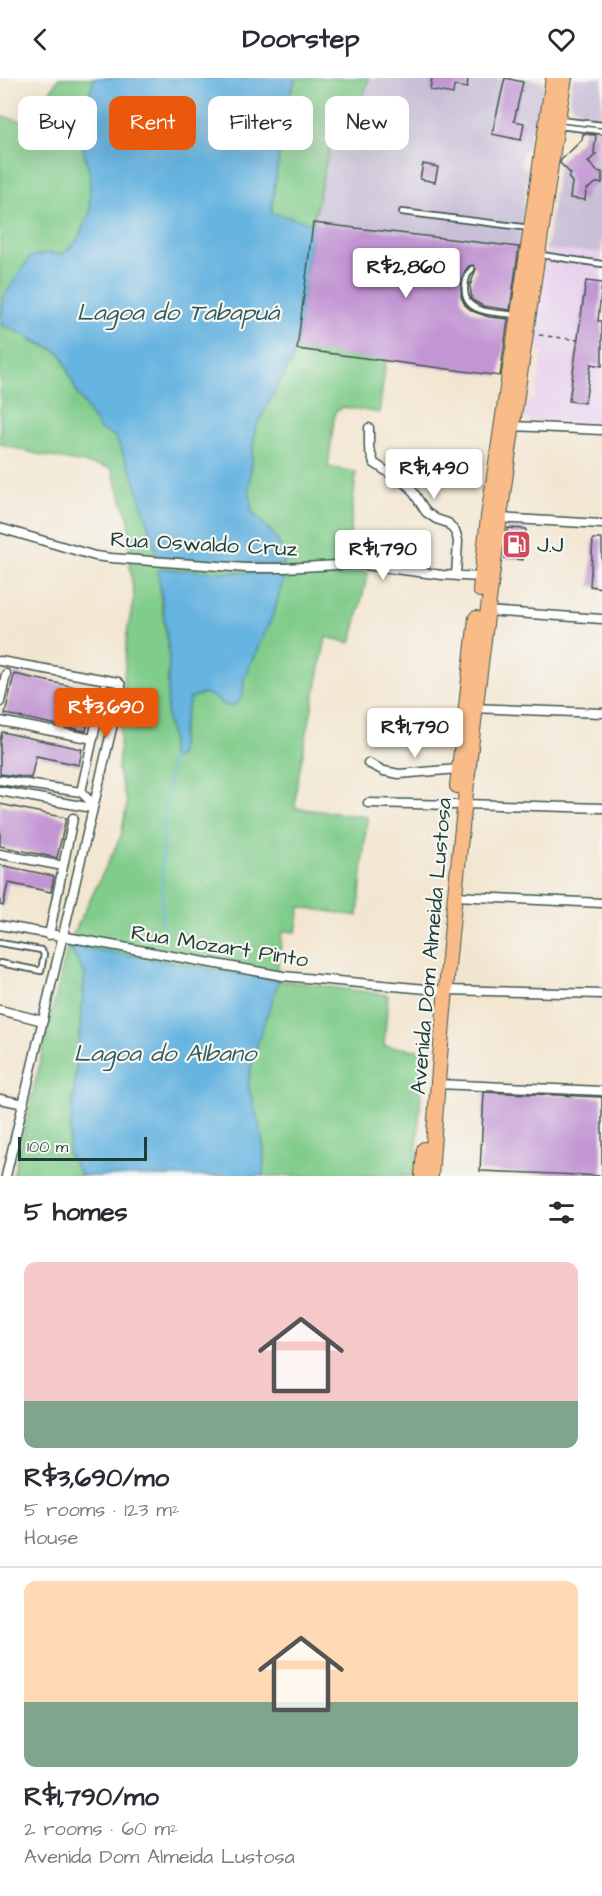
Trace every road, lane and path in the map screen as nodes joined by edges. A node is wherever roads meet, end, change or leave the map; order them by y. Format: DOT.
graph roads {
  1 [pos="553,78"];
  2 [pos="565,78"];
  3 [pos="554,120"];
  4 [pos="602,125"];
  5 [pos="602,131"];
  6 [pos="402,212"];
  7 [pos="536,229"];
  8 [pos="538,255"];
  9 [pos="602,264"];
  10 [pos="472,269"];
  11 [pos="517,315"];
  12 [pos="535,334"];
  13 [pos="578,340"];
  14 [pos="512,426"];
  15 [pos="369,428"];
  16 [pos="602,430"];
  17 [pos="494,518"];
  18 [pos="602,524"];
  19 [pos="0,528"];
  20 [pos="456,576"];
  21 [pos="481,577"];
  22 [pos="486,611"];
  23 [pos="602,619"];
  24 [pos="0,661"];
  25 [pos="6,674"];
  26 [pos="104,688"];
  27 [pos="0,702"];
  28 [pos="470,707"];
  29 [pos="602,713"];
  30 [pos="0,721"];
  31 [pos="93,739"];
  32 [pos="368,763"];
  33 [pos="458,769"];
  34 [pos="0,780"];
  35 [pos="0,791"];
  36 [pos="81,792"];
  37 [pos="368,803"];
  38 [pos="459,805"];
  39 [pos="92,806"];
  40 [pos="602,808"];
  41 [pos="73,818"];
  42 [pos="0,854"];
  43 [pos="63,866"];
  44 [pos="455,896"];
  45 [pos="602,903"];
  46 [pos="0,925"];
  47 [pos="49,935"];
  48 [pos="62,937"];
  49 [pos="0,943"];
  50 [pos="44,959"];
  51 [pos="56,962"];
  52 [pos="0,963"];
  53 [pos="441,990"];
  54 [pos="602,994"];
  55 [pos="0,1010"];
  56 [pos="43,1021"];
  57 [pos="438,1025"];
  58 [pos="437,1084"];
  59 [pos="602,1091"];
  60 [pos="0,1099"];
  61 [pos="24,1104"];
  62 [pos="0,1159"];
  63 [pos="9,1162"];
  64 [pos="6,1176"];
  65 [pos="422,1176"];
  66 [pos="431,1176"];
  1 -- 3 [label="main road, Avenida Dom Almeida Lustosa"];
  2 -- 3 [label="main road, Avenida Dom Almeida Lustosa"];
  3 -- 4 [label="lane"];
  3 -- 5 [label="lane"];
  3 -- 7 [label="main road, Avenida Dom Almeida Lustosa"];
  6 -- 7 [label="lane"];
  7 -- 8 [label="main road, Avenida Dom Almeida Lustosa"];
  7 -- 11 [label="main road, Avenida Dom Almeida Lustosa"];
  8 -- 9 [label="lane"];
  8 -- 14 [label="main road, Avenida Dom Almeida Lustosa"];
  10 -- 11 [label="lane"];
  11 -- 17 [label="main road, Avenida Dom Almeida Lustosa"];
  12 -- 13 [label="path"];
  14 -- 16 [label="street"];
  14 -- 17 [label="main road, Avenida Dom Almeida Lustosa"];
  15 -- 20 [label="street"];
  17 -- 18 [label="street"];
  17 -- 21 [label="main road, Avenida Dom Almeida Lustosa"];
  17 -- 22 [label="main road, Avenida Dom Almeida Lustosa"];
  19 -- 20 [label="street, Rua Oswaldo Cruz"];
  20 -- 21 [label="street, Rua Oswaldo Cruz"];
  21 -- 28 [label="main road, Avenida Dom Almeida Lustosa"];
  22 -- 23 [label="street"];
  22 -- 28 [label="main road, Avenida Dom Almeida Lustosa"];
  24 -- 39 [label="street"];
  25 -- 27 [label="street"];
  26 -- 31 [label="street"];
  28 -- 29 [label="street"];
  28 -- 33 [label="main road, Avenida Dom Almeida Lustosa"];
  28 -- 38 [label="main road, Avenida Dom Almeida Lustosa"];
  30 -- 31 [label="street"];
  31 -- 36 [label="street"];
  32 -- 33 [label="street"];
  33 -- 38 [label="main road, Avenida Dom Almeida Lustosa"];
  34 -- 36 [label="street"];
  35 -- 39 [label="street"];
  36 -- 39 [label="street"];
  37 -- 38 [label="street"];
  38 -- 40 [label="street"];
  38 -- 44 [label="main road, Avenida Dom Almeida Lustosa"];
  38 -- 53 [label="main road, Avenida Dom Almeida Lustosa"];
  39 -- 48 [label="street"];
  41 -- 43 [label="street"];
  42 -- 43 [label="street"];
  43 -- 47 [label="street"];
  44 -- 45 [label="street"];
  44 -- 53 [label="main road, Avenida Dom Almeida Lustosa"];
  46 -- 47 [label="street, Rua Mozart Pinto"];
  47 -- 48 [label="street, Rua Mozart Pinto"];
  48 -- 51 [label="street"];
  48 -- 53 [label="street, Rua Mozart Pinto"];
  49 -- 50 [label="lane"];
  50 -- 51 [label="lane"];
  50 -- 52 [label="lane"];
  51 -- 56 [label="street"];
  53 -- 54 [label="street, Rua Mozart Pinto"];
  53 -- 57 [label="main road, Avenida Dom Almeida Lustosa"];
  55 -- 56 [label="street"];
  56 -- 61 [label="street"];
  57 -- 58 [label="main road, Avenida Dom Almeida Lustosa"];
  57 -- 65 [label="main road, Avenida Dom Almeida Lustosa"];
  58 -- 59 [label="street"];
  58 -- 66 [label="main road, Avenida Dom Almeida Lustosa"];
  60 -- 61 [label="street"];
  61 -- 63 [label="street"];
  62 -- 63 [label="street"];
  63 -- 64 [label="street"];
}
